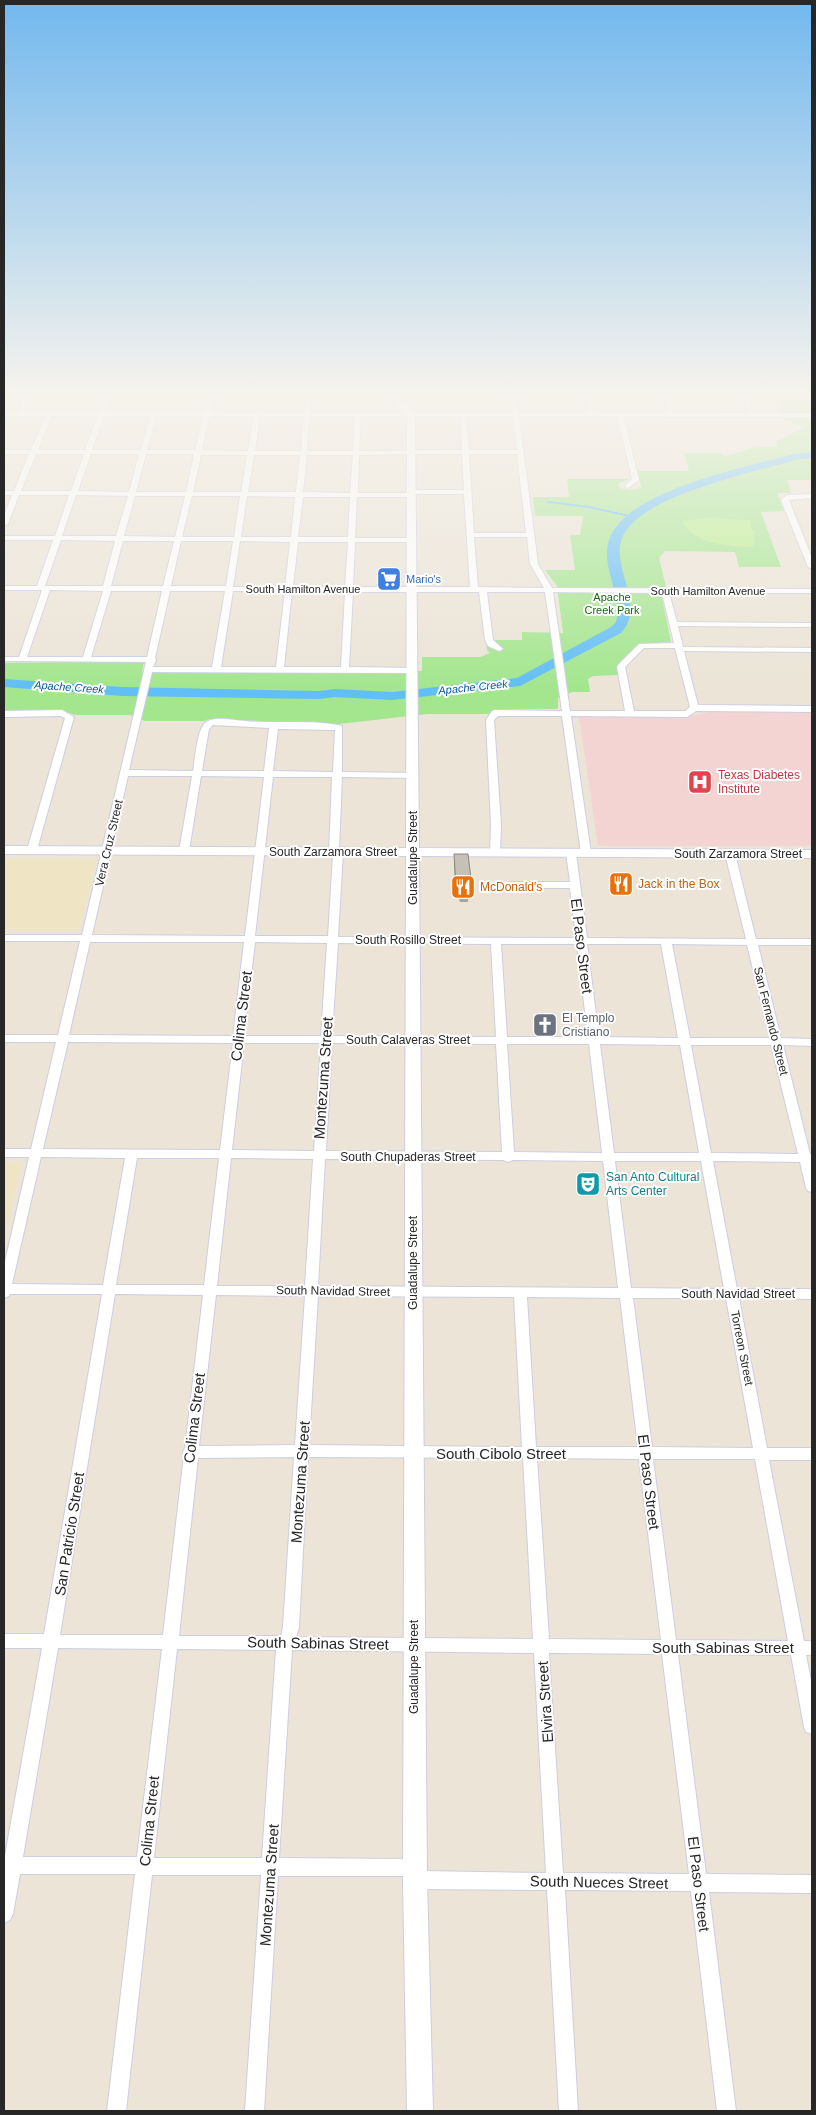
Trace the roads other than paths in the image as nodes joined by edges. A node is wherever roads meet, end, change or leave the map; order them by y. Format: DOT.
graph roads {
  1 [pos="299,492"];
  2 [pos="355,492"];
  3 [pos="468,492"];
  4 [pos="525,492"];
  5 [pos="4,493"];
  6 [pos="16,493"];
  7 [pos="74,494"];
  8 [pos="132,494"];
  9 [pos="190,494"];
  10 [pos="244,494"];
  11 [pos="411,494"];
  12 [pos="299,495"];
  13 [pos="355,495"];
  14 [pos="812,496"];
  15 [pos="4,524"];
  16 [pos="470,535"];
  17 [pos="531,535"];
  18 [pos="4,538"];
  19 [pos="58,539"];
  20 [pos="119,539"];
  21 [pos="179,539"];
  22 [pos="237,540"];
  23 [pos="295,540"];
  24 [pos="353,540"];
  25 [pos="411,540"];
  26 [pos="812,567"];
  27 [pos="4,588"];
  28 [pos="44,588"];
  29 [pos="107,588"];
  30 [pos="168,589"];
  31 [pos="230,589"];
  32 [pos="290,589"];
  33 [pos="350,590"];
  34 [pos="411,590"];
  35 [pos="474,590"];
  36 [pos="483,590"];
  37 [pos="549,590"];
  38 [pos="660,591"];
  39 [pos="812,591"];
  40 [pos="673,624"];
  41 [pos="812,625"];
  42 [pos="678,647"];
  43 [pos="499,649"];
  44 [pos="812,650"];
  45 [pos="4,659"];
  46 [pos="22,660"];
  47 [pos="86,660"];
  48 [pos="152,660"];
  49 [pos="216,670"];
  50 [pos="280,670"];
  51 [pos="345,670"];
  52 [pos="149,673"];
  53 [pos="412,673"];
  54 [pos="694,708"];
  55 [pos="812,708"];
  56 [pos="565,712"];
  57 [pos="630,713"];
  58 [pos="4,714"];
  59 [pos="274,726"];
  60 [pos="125,773"];
  61 [pos="197,773"];
  62 [pos="269,774"];
  63 [pos="338,774"];
  64 [pos="412,775"];
  65 [pos="4,850"];
  66 [pos="32,850"];
  67 [pos="107,850"];
  68 [pos="184,851"];
  69 [pos="260,851"];
  70 [pos="336,852"];
  71 [pos="413,852"];
  72 [pos="495,852"];
  73 [pos="571,853"];
  74 [pos="586,853"];
  75 [pos="730,854"];
  76 [pos="812,854"];
  77 [pos="510,885"];
  78 [pos="574,885"];
  79 [pos="4,938"];
  80 [pos="87,938"];
  81 [pos="250,940"];
  82 [pos="332,940"];
  83 [pos="412,940"];
  84 [pos="582,940"];
  85 [pos="496,941"];
  86 [pos="666,941"];
  87 [pos="752,942"];
  88 [pos="812,942"];
  89 [pos="4,1038"];
  90 [pos="64,1038"];
  91 [pos="238,1039"];
  92 [pos="326,1040"];
  93 [pos="413,1040"];
  94 [pos="503,1040"];
  95 [pos="594,1041"];
  96 [pos="685,1041"];
  97 [pos="776,1042"];
  98 [pos="812,1042"];
  99 [pos="4,1153"];
  100 [pos="37,1154"];
  101 [pos="131,1155"];
  102 [pos="224,1156"];
  103 [pos="318,1156"];
  104 [pos="412,1157"];
  105 [pos="508,1158"];
  106 [pos="608,1158"];
  107 [pos="809,1158"];
  108 [pos="706,1159"];
  109 [pos="812,1188"];
  110 [pos="4,1290"];
  111 [pos="108,1290"];
  112 [pos="209,1291"];
  113 [pos="312,1291"];
  114 [pos="413,1292"];
  115 [pos="520,1293"];
  116 [pos="626,1293"];
  117 [pos="732,1294"];
  118 [pos="812,1294"];
  119 [pos="302,1451"];
  120 [pos="190,1452"];
  121 [pos="413,1452"];
  122 [pos="528,1453"];
  123 [pos="645,1454"];
  124 [pos="762,1454"];
  125 [pos="812,1454"];
  126 [pos="4,1641"];
  127 [pos="51,1642"];
  128 [pos="169,1642"];
  129 [pos="287,1642"];
  130 [pos="414,1644"];
  131 [pos="541,1646"];
  132 [pos="669,1647"];
  133 [pos="805,1648"];
  134 [pos="812,1727"];
  135 [pos="8,1865"];
  136 [pos="144,1866"];
  137 [pos="270,1867"];
  138 [pos="415,1874"];
  139 [pos="557,1882"];
  140 [pos="699,1883"];
  141 [pos="812,1884"];
  142 [pos="4,1914"];
  143 [pos="116,2111"];
  144 [pos="255,2111"];
  145 [pos="420,2111"];
  146 [pos="569,2111"];
  147 [pos="727,2111"];
  1 -- 12 [label="street"];
  2 -- 13 [label="street"];
  3 -- 11 [label="street"];
  3 -- 16 [label="street"];
  4 -- 17 [label="street"];
  5 -- 6 [label="street"];
  6 -- 7 [label="street"];
  6 -- 15 [label="street"];
  7 -- 8 [label="street"];
  7 -- 19 [label="street"];
  8 -- 9 [label="street"];
  8 -- 20 [label="street"];
  9 -- 10 [label="street"];
  9 -- 21 [label="street, Vera Cruz Street"];
  10 -- 12 [label="street"];
  10 -- 22 [label="street"];
  11 -- 13 [label="street"];
  11 -- 25 [label="main road, Guadalupe Street"];
  12 -- 13 [label="street"];
  12 -- 23 [label="street"];
  13 -- 24 [label="street"];
  14 -- 26 [label="street"];
  16 -- 17 [label="street"];
  16 -- 35 [label="street"];
  17 -- 37 [label="street"];
  18 -- 19 [label="street"];
  19 -- 20 [label="street"];
  19 -- 28 [label="street"];
  20 -- 21 [label="street"];
  20 -- 29 [label="street"];
  21 -- 22 [label="street"];
  21 -- 30 [label="street, Vera Cruz Street"];
  22 -- 23 [label="street"];
  22 -- 31 [label="street"];
  23 -- 24 [label="street"];
  23 -- 32 [label="street"];
  24 -- 25 [label="street"];
  24 -- 33 [label="street"];
  25 -- 34 [label="main road, Guadalupe Street"];
  27 -- 28 [label="street, South Hamilton Avenue"];
  28 -- 29 [label="street, South Hamilton Avenue"];
  28 -- 46 [label="street"];
  29 -- 30 [label="street, South Hamilton Avenue"];
  29 -- 47 [label="street"];
  30 -- 31 [label="street, South Hamilton Avenue"];
  30 -- 48 [label="street, Vera Cruz Street"];
  31 -- 32 [label="street, South Hamilton Avenue"];
  31 -- 49 [label="street"];
  32 -- 33 [label="street, South Hamilton Avenue"];
  32 -- 50 [label="street"];
  33 -- 34 [label="street, South Hamilton Avenue"];
  33 -- 51 [label="street"];
  34 -- 35 [label="street, South Hamilton Avenue"];
  34 -- 53 [label="main road, Guadalupe Street"];
  35 -- 36 [label="street, South Hamilton Avenue"];
  36 -- 37 [label="street, South Hamilton Avenue"];
  36 -- 43 [label="street"];
  37 -- 38 [label="street, South Hamilton Avenue"];
  37 -- 56 [label="street"];
  38 -- 39 [label="street, South Hamilton Avenue"];
  38 -- 40 [label="street"];
  40 -- 41 [label="street"];
  40 -- 42 [label="street"];
  42 -- 44 [label="street"];
  42 -- 54 [label="street"];
  42 -- 57 [label="street"];
  45 -- 46 [label="street"];
  46 -- 47 [label="street"];
  47 -- 48 [label="street"];
  48 -- 52 [label="street, Vera Cruz Street"];
  49 -- 50 [label="street"];
  49 -- 52 [label="street"];
  50 -- 51 [label="street"];
  51 -- 53 [label="street"];
  52 -- 60 [label="street, Vera Cruz Street"];
  53 -- 64 [label="main road, Guadalupe Street"];
  54 -- 55 [label="street"];
  54 -- 57 [label="street"];
  56 -- 57 [label="street"];
  56 -- 72 [label="street"];
  56 -- 74 [label="street"];
  58 -- 66 [label="street"];
  59 -- 61 [label="street"];
  59 -- 62 [label="street, Colima Street"];
  59 -- 63 [label="street, Montezuma Street"];
  60 -- 61 [label="street"];
  60 -- 67 [label="street, Vera Cruz Street"];
  61 -- 62 [label="street"];
  61 -- 68 [label="street"];
  62 -- 63 [label="street"];
  62 -- 69 [label="street, Colima Street"];
  63 -- 64 [label="street"];
  63 -- 70 [label="street, Montezuma Street"];
  64 -- 71 [label="main road, Guadalupe Street"];
  65 -- 66 [label="main road, South Zarzamora Street"];
  66 -- 67 [label="main road, South Zarzamora Street"];
  67 -- 68 [label="main road, South Zarzamora Street"];
  67 -- 80 [label="street, Vera Cruz Street"];
  68 -- 69 [label="main road, South Zarzamora Street"];
  69 -- 70 [label="main road, South Zarzamora Street"];
  69 -- 81 [label="street, Colima Street"];
  70 -- 71 [label="main road, South Zarzamora Street"];
  70 -- 82 [label="street, Montezuma Street"];
  71 -- 72 [label="main road, South Zarzamora Street"];
  71 -- 83 [label="main road, Guadalupe Street"];
  72 -- 73 [label="main road, South Zarzamora Street"];
  73 -- 74 [label="main road, South Zarzamora Street"];
  73 -- 78 [label="street, El Paso Street"];
  74 -- 75 [label="main road, South Zarzamora Street"];
  75 -- 76 [label="main road, South Zarzamora Street"];
  75 -- 87 [label="street, San Fernando Street"];
  77 -- 78 [label="street"];
  78 -- 84 [label="street, El Paso Street"];
  79 -- 80 [label="street, South Rosillo Street"];
  80 -- 81 [label="street, South Rosillo Street"];
  80 -- 90 [label="street, Vera Cruz Street"];
  81 -- 82 [label="street, South Rosillo Street"];
  81 -- 91 [label="street, Colima Street"];
  82 -- 83 [label="street, South Rosillo Street"];
  82 -- 92 [label="street, Montezuma Street"];
  83 -- 85 [label="street, South Rosillo Street"];
  83 -- 93 [label="main road, Guadalupe Street"];
  84 -- 85 [label="street, South Rosillo Street"];
  84 -- 86 [label="street, South Rosillo Street"];
  84 -- 95 [label="street, El Paso Street"];
  85 -- 94 [label="street"];
  86 -- 87 [label="street, South Rosillo Street"];
  86 -- 96 [label="street, Torreon Street"];
  87 -- 88 [label="street, South Rosillo Street"];
  87 -- 97 [label="street, San Fernando Street"];
  89 -- 90 [label="street, South Calaveras Street"];
  90 -- 91 [label="street, South Calaveras Street"];
  90 -- 100 [label="street, Vera Cruz Street"];
  91 -- 92 [label="street, South Calaveras Street"];
  91 -- 102 [label="street, Colima Street"];
  92 -- 93 [label="street, South Calaveras Street"];
  92 -- 103 [label="street, Montezuma Street"];
  93 -- 94 [label="street, South Calaveras Street"];
  93 -- 104 [label="main road, Guadalupe Street"];
  94 -- 95 [label="street, South Calaveras Street"];
  94 -- 105 [label="street"];
  95 -- 96 [label="street, South Calaveras Street"];
  95 -- 106 [label="street, El Paso Street"];
  96 -- 97 [label="street, South Calaveras Street"];
  96 -- 108 [label="street, Torreon Street"];
  97 -- 98 [label="street, South Calaveras Street"];
  97 -- 107 [label="street, San Fernando Street"];
  99 -- 100 [label="street, South Chupaderas Street"];
  100 -- 101 [label="street, South Chupaderas Street"];
  100 -- 110 [label="street, Vera Cruz Street"];
  101 -- 102 [label="street, South Chupaderas Street"];
  101 -- 111 [label="street, San Patricio Street"];
  102 -- 103 [label="street, South Chupaderas Street"];
  102 -- 112 [label="street, Colima Street"];
  103 -- 104 [label="street, South Chupaderas Street"];
  103 -- 113 [label="street, Montezuma Street"];
  104 -- 105 [label="street, South Chupaderas Street"];
  104 -- 114 [label="main road, Guadalupe Street"];
  105 -- 106 [label="street, South Chupaderas Street"];
  106 -- 108 [label="street, South Chupaderas Street"];
  106 -- 116 [label="street, El Paso Street"];
  107 -- 108 [label="street, South Chupaderas Street"];
  107 -- 109 [label="street, San Fernando Street"];
  108 -- 117 [label="street, Torreon Street"];
  110 -- 111 [label="street, South Navidad Street"];
  111 -- 112 [label="street, South Navidad Street"];
  111 -- 127 [label="street, San Patricio Street"];
  112 -- 113 [label="street, South Navidad Street"];
  112 -- 120 [label="street, Colima Street"];
  113 -- 114 [label="street, South Navidad Street"];
  113 -- 119 [label="street, Montezuma Street"];
  114 -- 115 [label="street, South Navidad Street"];
  114 -- 121 [label="main road, Guadalupe Street"];
  115 -- 116 [label="street, South Navidad Street"];
  115 -- 122 [label="street, Elvira Street"];
  116 -- 117 [label="street, South Navidad Street"];
  116 -- 123 [label="street, El Paso Street"];
  117 -- 118 [label="street, South Navidad Street"];
  117 -- 124 [label="street, Torreon Street"];
  119 -- 120 [label="street, South Cibolo Street"];
  119 -- 121 [label="street, South Cibolo Street"];
  119 -- 129 [label="street, Montezuma Street"];
  120 -- 128 [label="street, Colima Street"];
  121 -- 122 [label="street, South Cibolo Street"];
  121 -- 130 [label="main road, Guadalupe Street"];
  122 -- 123 [label="street, South Cibolo Street"];
  122 -- 131 [label="street, Elvira Street"];
  123 -- 124 [label="street, South Cibolo Street"];
  123 -- 132 [label="street, El Paso Street"];
  124 -- 125 [label="street, South Cibolo Street"];
  124 -- 133 [label="street, Torreon Street"];
  126 -- 127 [label="street, South Sabinas Street"];
  127 -- 128 [label="street, South Sabinas Street"];
  127 -- 135 [label="street, San Patricio Street"];
  128 -- 129 [label="street, South Sabinas Street"];
  128 -- 136 [label="street, Colima Street"];
  129 -- 130 [label="street, South Sabinas Street"];
  129 -- 137 [label="street, Montezuma Street"];
  130 -- 131 [label="street, South Sabinas Street"];
  130 -- 138 [label="main road, Guadalupe Street"];
  131 -- 132 [label="street, South Sabinas Street"];
  131 -- 139 [label="street, Elvira Street"];
  132 -- 133 [label="street, South Sabinas Street"];
  132 -- 140 [label="street, El Paso Street"];
  133 -- 134 [label="street, Torreon Street"];
  135 -- 136 [label="street, South Nueces Street"];
  135 -- 142 [label="street, San Patricio Street"];
  136 -- 137 [label="street, South Nueces Street"];
  136 -- 143 [label="street, Colima Street"];
  137 -- 138 [label="street, South Nueces Street"];
  137 -- 144 [label="street, Montezuma Street"];
  138 -- 139 [label="street, South Nueces Street"];
  138 -- 145 [label="main road, Guadalupe Street"];
  139 -- 140 [label="street, South Nueces Street"];
  139 -- 146 [label="street, Elvira Street"];
  140 -- 141 [label="street, South Nueces Street"];
  140 -- 147 [label="street, El Paso Street"];
}
